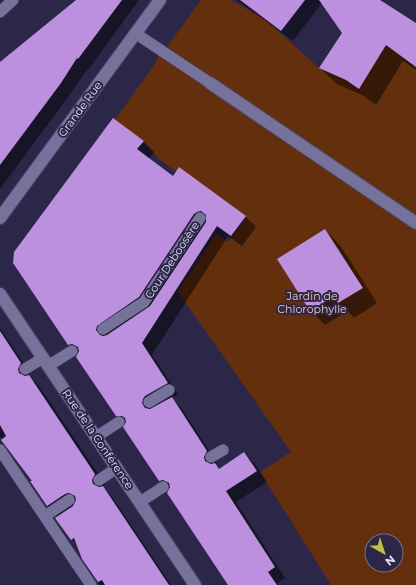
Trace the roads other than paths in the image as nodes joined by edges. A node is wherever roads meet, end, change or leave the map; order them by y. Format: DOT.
graph roads {
  1 [pos="13,0"];
  2 [pos="160,0"];
  3 [pos="0,12"];
  4 [pos="135,33"];
  5 [pos="210,83"];
  6 [pos="0,218"];
  7 [pos="200,218"];
  8 [pos="416,223"];
  9 [pos="0,294"];
  10 [pos="104,329"];
  11 [pos="72,350"];
  12 [pos="46,362"];
  13 [pos="25,369"];
  14 [pos="169,390"];
  15 [pos="149,402"];
  16 [pos="119,422"];
  17 [pos="96,437"];
  18 [pos="0,450"];
  19 [pos="223,450"];
  20 [pos="211,457"];
  21 [pos="117,468"];
  22 [pos="99,480"];
  23 [pos="163,487"];
  24 [pos="69,500"];
  25 [pos="140,502"];
  26 [pos="45,516"];
  27 [pos="91,585"];
  28 [pos="195,585"];
  1 -- 3 [label="lane"];
  2 -- 4 [label="street, Grande Rue"];
  4 -- 5 [label="lane"];
  4 -- 6 [label="street, Grande Rue"];
  5 -- 8 [label="street"];
  7 -- 10 [label="lane, Cour Deboosère"];
  9 -- 12 [label="street, Rue de la Conférence"];
  11 -- 12 [label="lane"];
  12 -- 13 [label="lane"];
  12 -- 17 [label="street, Rue de la Conférence"];
  14 -- 15 [label="lane"];
  16 -- 17 [label="lane"];
  17 -- 21 [label="street, Rue de la Conférence"];
  18 -- 26 [label="lane"];
  19 -- 20 [label="lane"];
  21 -- 22 [label="lane"];
  21 -- 25 [label="street, Rue de la Conférence"];
  23 -- 25 [label="lane"];
  24 -- 26 [label="lane"];
  25 -- 28 [label="street, Rue de la Conférence"];
  26 -- 27 [label="lane"];
}
